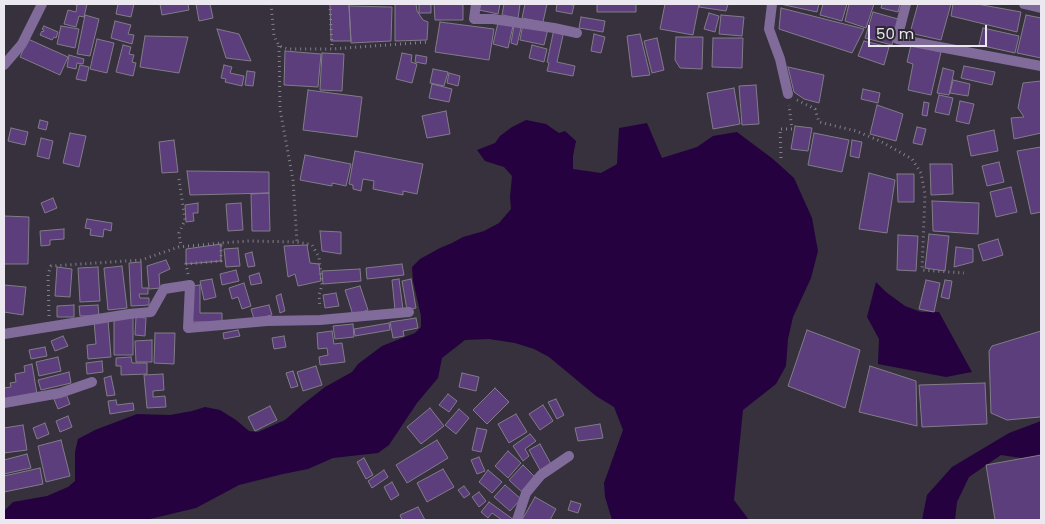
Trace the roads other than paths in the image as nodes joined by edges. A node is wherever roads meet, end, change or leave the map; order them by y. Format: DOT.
graph roads {
  1 [pos="42,4"];
  2 [pos="476,4"];
  3 [pos="772,4"];
  4 [pos="906,4"];
  5 [pos="1024,4"];
  6 [pos="1041,8"];
  7 [pos="577,33"];
  8 [pos="4,65"];
  9 [pos="1041,66"];
  10 [pos="788,94"];
  11 [pos="409,312"];
  12 [pos="4,334"];
  13 [pos="92,382"];
  14 [pos="4,403"];
  15 [pos="569,456"];
  16 [pos="517,520"];
  1 -- 8 [label="street"];
  2 -- 7 [label="street"];
  3 -- 10 [label="street"];
  4 -- 9 [label="street"];
  5 -- 6 [label="street"];
  11 -- 12 [label="street"];
  13 -- 14 [label="street"];
  15 -- 16 [label="street"];
}
